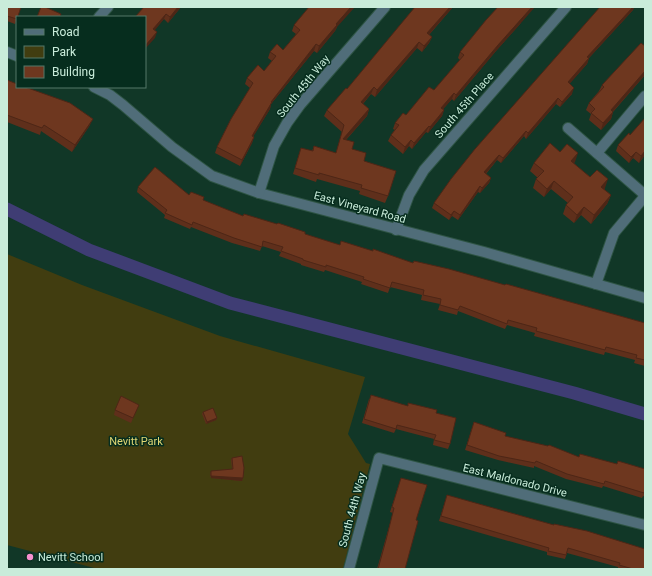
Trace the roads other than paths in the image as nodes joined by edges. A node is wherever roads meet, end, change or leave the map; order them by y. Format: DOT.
graph roads {
  1 [pos="108,7"];
  2 [pos="385,7"];
  3 [pos="566,7"];
  4 [pos="100,16"];
  5 [pos="96,88"];
  6 [pos="645,96"];
  7 [pos="568,128"];
  8 [pos="597,153"];
  9 [pos="259,193"];
  10 [pos="645,196"];
  11 [pos="396,230"];
  12 [pos="596,284"];
  13 [pos="645,298"];
  14 [pos="379,458"];
  15 [pos="645,525"];
  16 [pos="349,569"];
  1 -- 4 [label="street"];
  2 -- 9 [label="street, South 45th Way"];
  3 -- 11 [label="street, South 45th Place"];
  5 -- 9 [label="street, East Vineyard Road"];
  6 -- 8 [label="street"];
  7 -- 8 [label="street"];
  8 -- 10 [label="street"];
  9 -- 11 [label="street, East Vineyard Road"];
  10 -- 12 [label="street"];
  11 -- 12 [label="street, East Vineyard Road"];
  12 -- 13 [label="street, East Vineyard Road"];
  14 -- 15 [label="street, East Maldonado Drive"];
  14 -- 16 [label="street, South 44th Way"];
}
